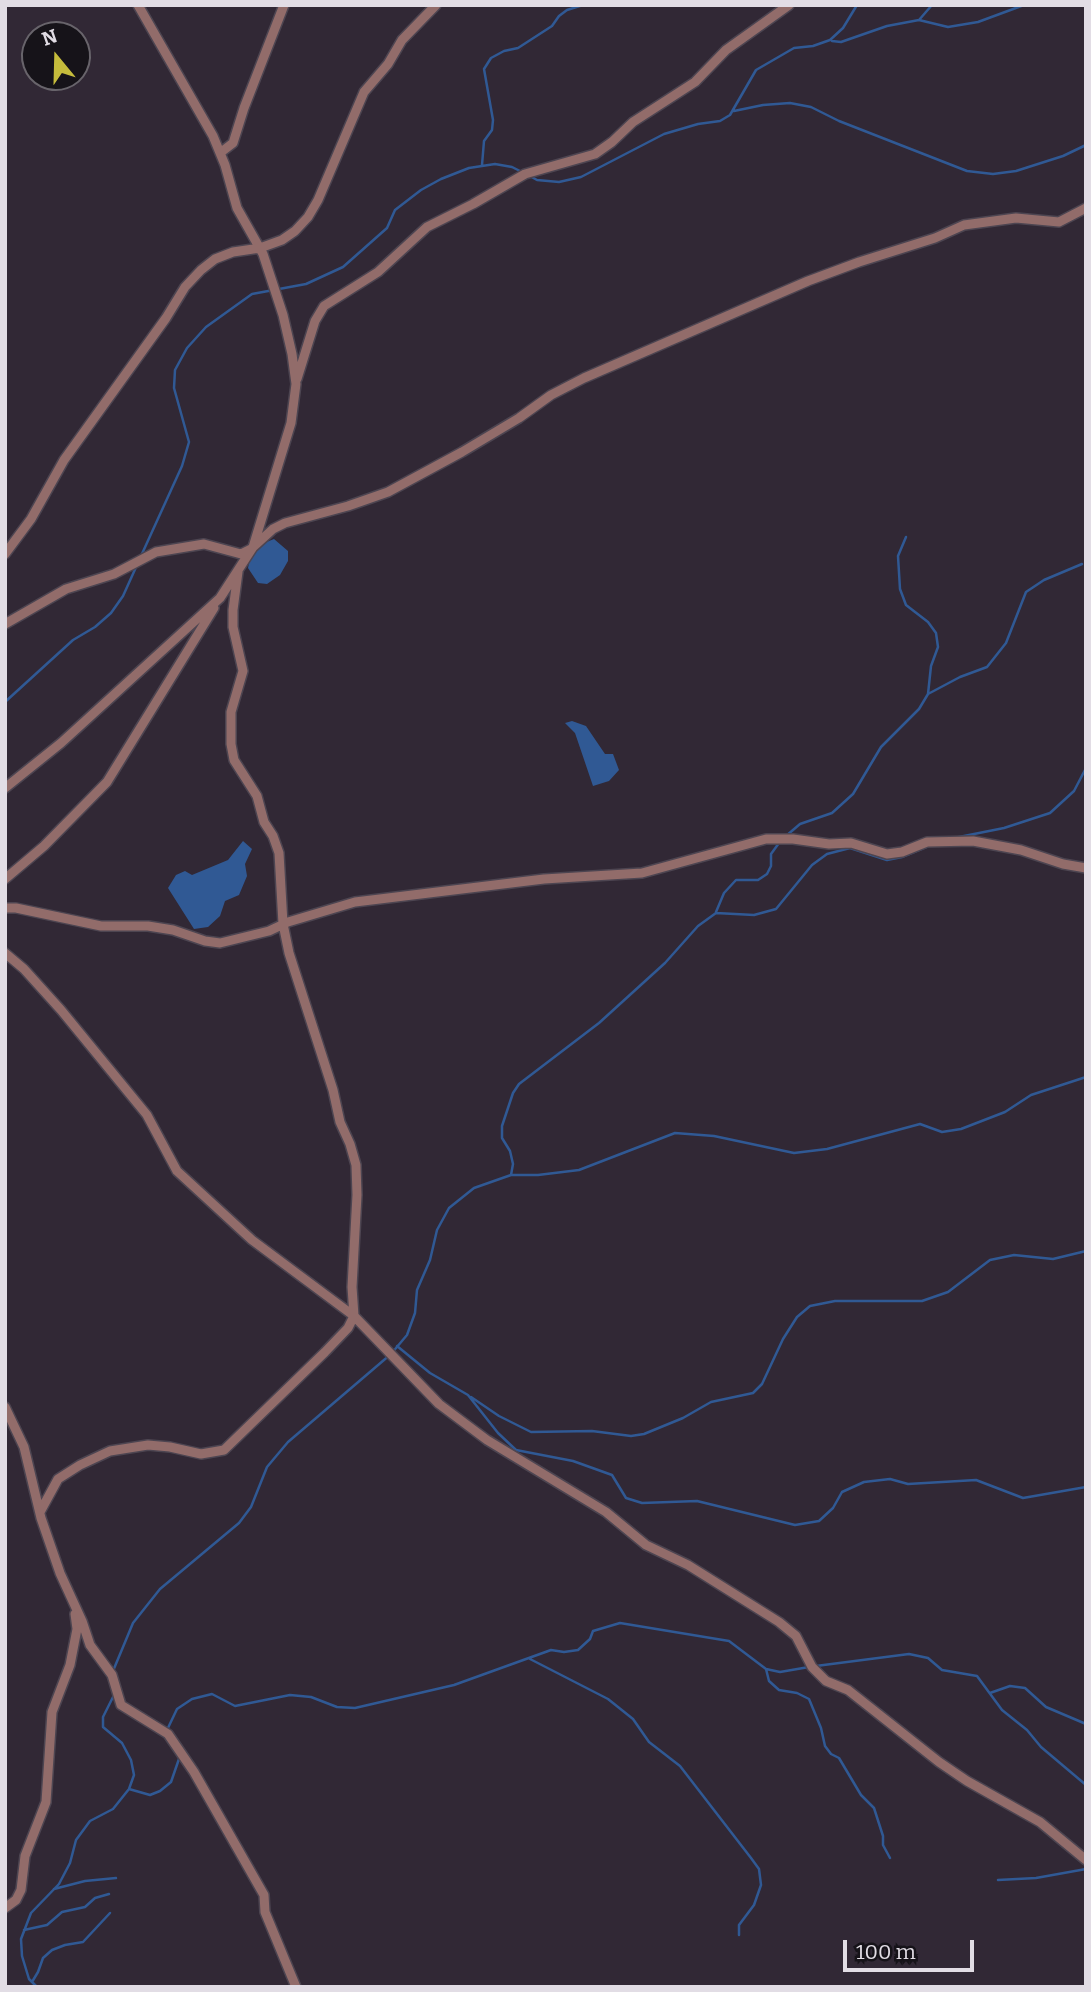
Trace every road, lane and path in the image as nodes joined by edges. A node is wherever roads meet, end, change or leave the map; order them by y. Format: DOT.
graph roads {
  1 [pos="138,5"];
  2 [pos="284,5"];
  3 [pos="436,5"];
  4 [pos="789,5"];
  5 [pos="220,153"];
  6 [pos="1086,208"];
  7 [pos="260,248"];
  8 [pos="296,384"];
  9 [pos="251,550"];
  10 [pos="5,554"];
  11 [pos="237,572"];
  12 [pos="220,598"];
  13 [pos="5,624"];
  14 [pos="5,788"];
  15 [pos="1086,868"];
  16 [pos="5,879"];
  17 [pos="5,908"];
  18 [pos="283,924"];
  19 [pos="5,953"];
  20 [pos="354,1316"];
  21 [pos="5,1407"];
  22 [pos="40,1511"];
  23 [pos="73,1604"];
  24 [pos="1086,1860"];
  25 [pos="5,1908"];
  26 [pos="296,1987"];
  1 -- 5 [label="street"];
  2 -- 5 [label="street"];
  3 -- 7 [label="street"];
  4 -- 8 [label="street"];
  5 -- 7 [label="street"];
  6 -- 9 [label="street"];
  7 -- 8 [label="street"];
  7 -- 10 [label="street"];
  8 -- 9 [label="street"];
  9 -- 11 [label="street"];
  9 -- 13 [label="street"];
  11 -- 12 [label="street"];
  11 -- 18 [label="street"];
  12 -- 14 [label="street"];
  12 -- 16 [label="street"];
  15 -- 18 [label="street"];
  17 -- 18 [label="street"];
  18 -- 20 [label="street"];
  19 -- 20 [label="street"];
  20 -- 22 [label="street"];
  20 -- 24 [label="street"];
  21 -- 22 [label="street"];
  22 -- 23 [label="street"];
  23 -- 25 [label="street"];
  23 -- 26 [label="street"];
}
